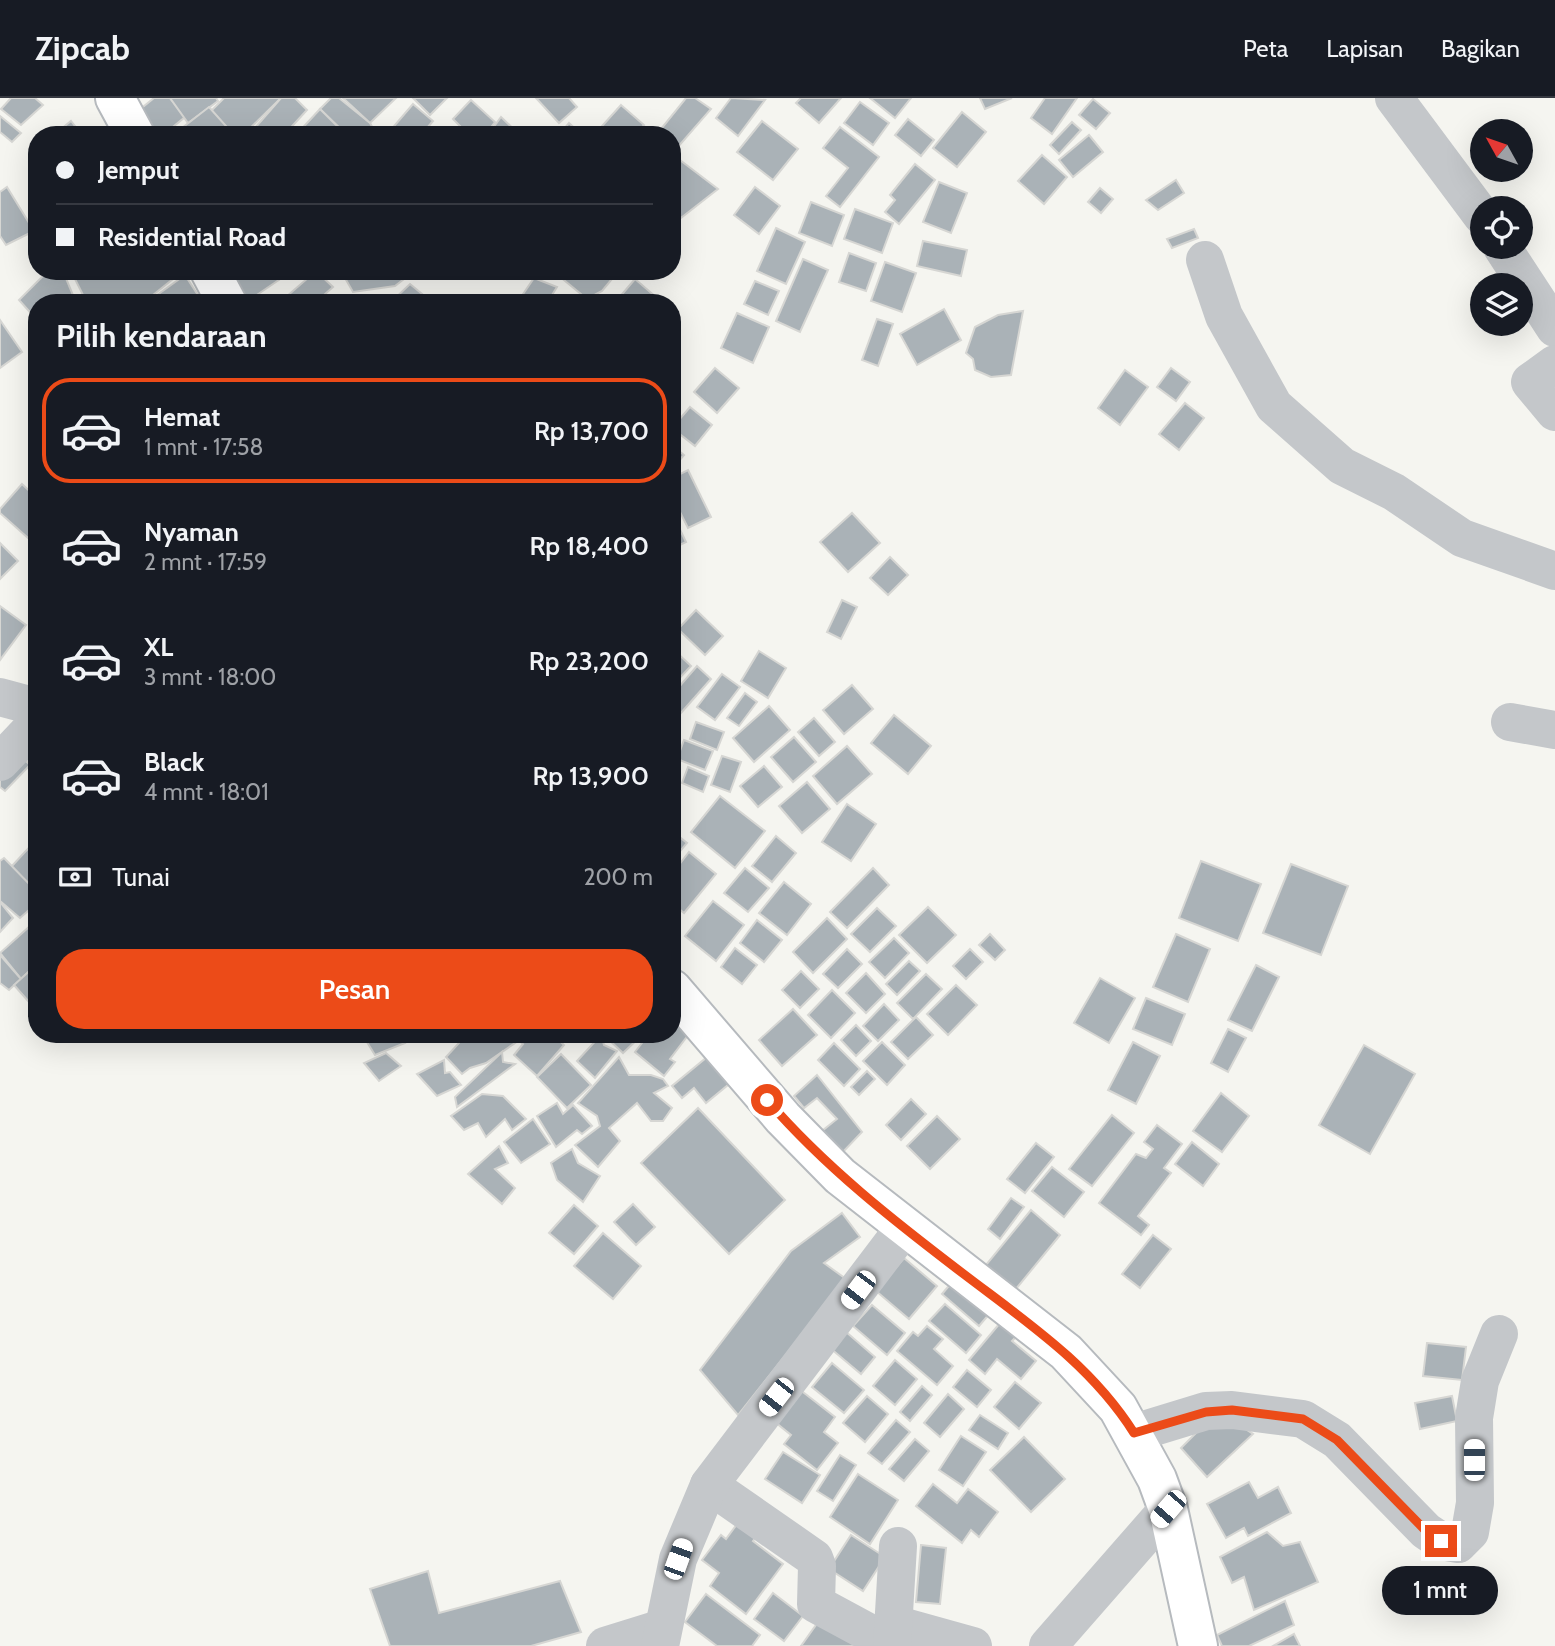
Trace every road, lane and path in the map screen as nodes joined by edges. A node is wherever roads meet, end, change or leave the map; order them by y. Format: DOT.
graph roads {
  1 [pos="115,98"];
  2 [pos="1394,98"];
  3 [pos="130,126"];
  4 [pos="1470,200"];
  5 [pos="1510,259"];
  6 [pos="1205,260"];
  7 [pos="1555,328"];
  8 [pos="1555,364"];
  9 [pos="1555,412"];
  10 [pos="1555,570"];
  11 [pos="0,697"];
  12 [pos="28,705"];
  13 [pos="1510,722"];
  14 [pos="1555,730"];
  15 [pos="28,732"];
  16 [pos="0,762"];
  17 [pos="681,999"];
  18 [pos="904,1228"];
  19 [pos="1499,1334"];
  20 [pos="1134,1433"];
  21 [pos="709,1485"];
  22 [pos="1168,1509"];
  23 [pos="898,1546"];
  24 [pos="661,1637"];
  25 [pos="893,1638"];
  26 [pos="605,1646"];
  27 [pos="973,1646"];
  28 [pos="1048,1646"];
  29 [pos="1198,1646"];
  1 -- 3 [label="main road"];
  2 -- 4 [label="street"];
  5 -- 7 [label="street"];
  6 -- 10 [label="street"];
  8 -- 9 [label="street"];
  11 -- 12 [label="street"];
  13 -- 14 [label="street"];
  15 -- 16 [label="street"];
  17 -- 18 [label="main road"];
  18 -- 20 [label="main road"];
  18 -- 21 [label="street"];
  19 -- 20 [label="street"];
  20 -- 22 [label="main road"];
  21 -- 24 [label="street"];
  21 -- 25 [label="street"];
  22 -- 28 [label="street"];
  22 -- 29 [label="main road"];
  23 -- 25 [label="street"];
  24 -- 26 [label="street"];
  25 -- 27 [label="street"];
}
